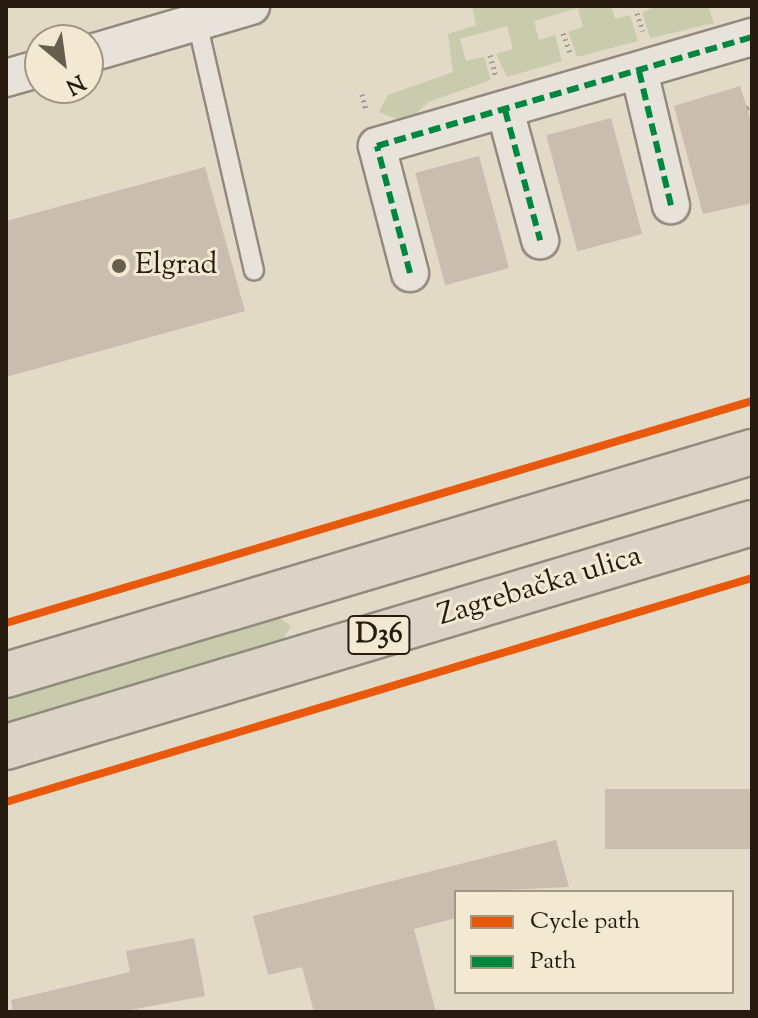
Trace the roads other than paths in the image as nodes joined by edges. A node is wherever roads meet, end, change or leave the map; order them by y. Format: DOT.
graph roads {
  1 [pos="251,6"];
  2 [pos="197,22"];
  3 [pos="752,37"];
  4 [pos="104,49"];
  5 [pos="639,71"];
  6 [pos="505,110"];
  7 [pos="671,205"];
  8 [pos="540,240"];
  9 [pos="254,271"];
  10 [pos="410,273"];
  11 [pos="752,452"];
  12 [pos="752,523"];
  13 [pos="6,675"];
  14 [pos="6,747"];
  1 -- 2 [label="street"];
  2 -- 4 [label="street"];
  2 -- 9 [label="lane"];
  3 -- 5 [label="street"];
  5 -- 6 [label="street"];
  5 -- 7 [label="street"];
  6 -- 8 [label="street"];
  6 -- 10 [label="street"];
  11 -- 13 [label="main road, D36"];
  12 -- 14 [label="main road, Zagrebačka ulica / D36"];
}
